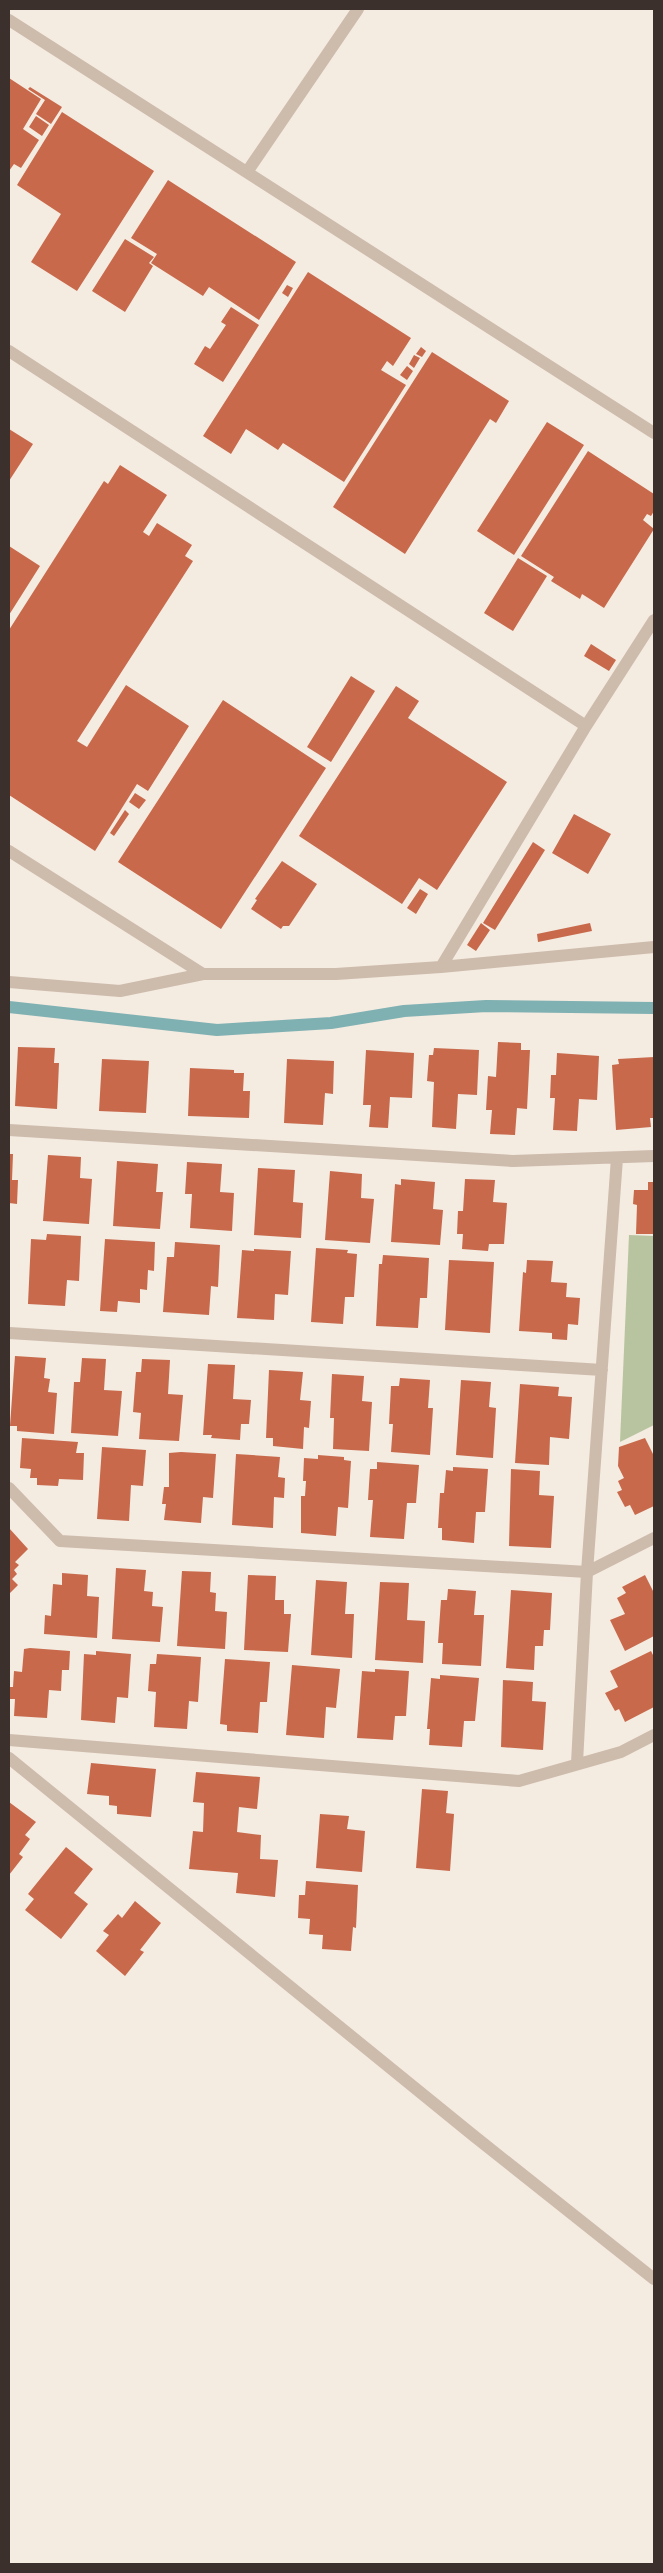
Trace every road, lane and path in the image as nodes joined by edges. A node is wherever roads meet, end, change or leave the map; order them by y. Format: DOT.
graph roads {
  1 [pos="358,9"];
  2 [pos="9,20"];
  3 [pos="247,172"];
  4 [pos="9,351"];
  5 [pos="654,434"];
  6 [pos="654,620"];
  7 [pos="586,726"];
  8 [pos="9,851"];
  9 [pos="654,947"];
  10 [pos="441,967"];
  11 [pos="203,974"];
  12 [pos="9,982"];
  13 [pos="9,1130"];
  14 [pos="654,1156"];
  15 [pos="617,1158"];
  16 [pos="9,1333"];
  17 [pos="602,1370"];
  18 [pos="9,1488"];
  19 [pos="654,1538"];
  20 [pos="587,1572"];
  21 [pos="654,1735"];
  22 [pos="9,1740"];
  23 [pos="9,1758"];
  24 [pos="577,1763"];
  25 [pos="654,2279"];
  1 -- 3 [label="street"];
  2 -- 3 [label="street"];
  3 -- 5 [label="street"];
  4 -- 7 [label="street"];
  6 -- 7 [label="street"];
  7 -- 10 [label="street"];
  8 -- 11 [label="street"];
  9 -- 10 [label="street"];
  10 -- 11 [label="street"];
  11 -- 12 [label="street"];
  13 -- 15 [label="street"];
  14 -- 15 [label="street"];
  15 -- 17 [label="street"];
  16 -- 17 [label="street"];
  17 -- 20 [label="street"];
  18 -- 20 [label="street"];
  19 -- 20 [label="street"];
  20 -- 24 [label="street"];
  21 -- 24 [label="street"];
  22 -- 24 [label="street"];
  23 -- 25 [label="street"];
}
